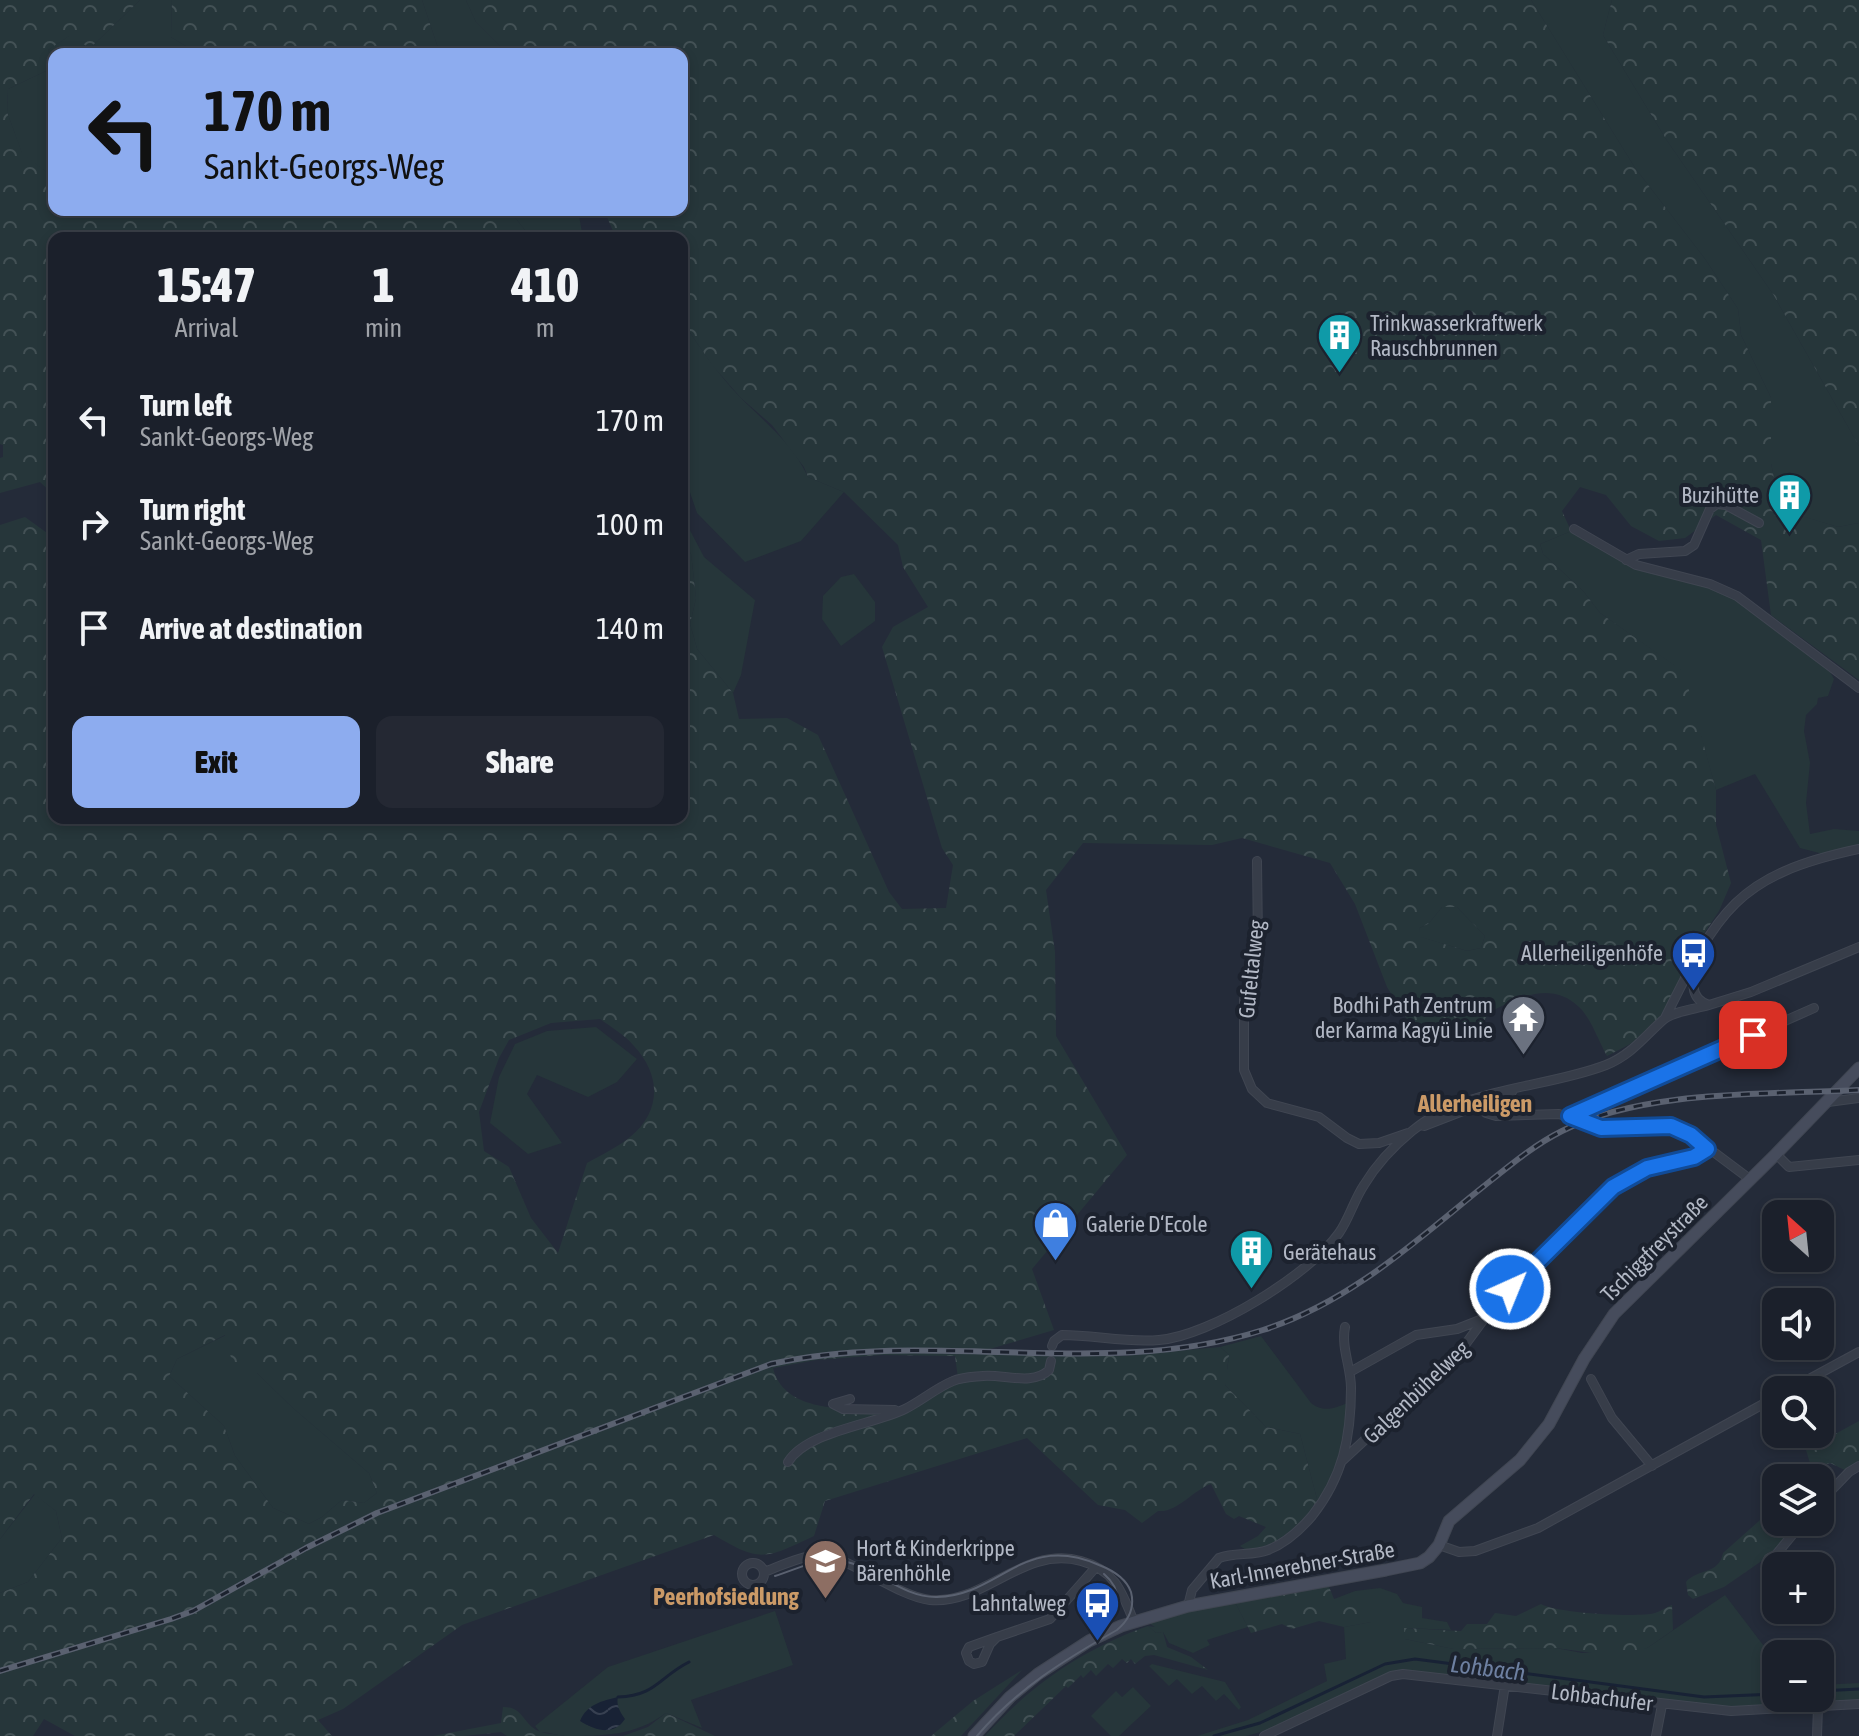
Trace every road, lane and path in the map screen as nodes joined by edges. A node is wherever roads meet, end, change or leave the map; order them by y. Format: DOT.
graph roads {
  1 [pos="1759,523"];
  2 [pos="1574,529"];
  3 [pos="1626,560"];
  4 [pos="1859,688"];
  5 [pos="1859,849"];
  6 [pos="1257,861"];
  7 [pos="1702,946"];
  8 [pos="1859,947"];
  9 [pos="1709,1005"];
  10 [pos="1814,1008"];
  11 [pos="1665,1018"];
  12 [pos="1859,1068"];
  13 [pos="1527,1085"];
  14 [pos="1859,1098"];
  15 [pos="1828,1102"];
  16 [pos="1481,1104"];
  17 [pos="1570,1116"];
  18 [pos="1412,1131"];
  19 [pos="1707,1149"];
  20 [pos="1776,1154"];
  21 [pos="1859,1160"];
  22 [pos="1751,1180"];
  23 [pos="1485,1317"];
  24 [pos="1345,1327"];
  25 [pos="1052,1346"];
  26 [pos="1859,1352"];
  27 [pos="1051,1361"];
  28 [pos="1350,1372"];
  29 [pos="1815,1376"];
  30 [pos="1591,1379"];
  31 [pos="850,1399"];
  32 [pos="1762,1405"];
  33 [pos="903,1410"];
  34 [pos="1342,1461"];
  35 [pos="788,1462"];
  36 [pos="1652,1466"];
  37 [pos="1859,1466"];
  38 [pos="1834,1488"];
  39 [pos="1791,1536"];
  40 [pos="1439,1545"];
  41 [pos="1778,1552"];
  42 [pos="1096,1567"];
  43 [pos="764,1572"];
  44 [pos="1188,1606"];
  45 [pos="1134,1622"];
  46 [pos="997,1637"];
  47 [pos="1505,1685"];
  48 [pos="1859,1704"];
  49 [pos="1662,1705"];
  50 [pos="1834,1706"];
  51 [pos="1762,1710"];
  52 [pos="1818,1712"];
  53 [pos="974,1736"];
  54 [pos="1264,1736"];
  55 [pos="1497,1736"];
  56 [pos="1656,1736"];
  57 [pos="1817,1736"];
  1 -- 3 [label="street"];
  2 -- 3 [label="street"];
  3 -- 4 [label="street"];
  5 -- 7 [label="street"];
  6 -- 18 [label="street, Gufeltalweg"];
  7 -- 9 [label="street"];
  7 -- 11 [label="street"];
  8 -- 9 [label="street"];
  9 -- 11 [label="street"];
  10 -- 17 [label="street"];
  11 -- 13 [label="street"];
  12 -- 15 [label="street, Tschiggfreystraße"];
  13 -- 16 [label="street"];
  13 -- 18 [label="street"];
  14 -- 15 [label="street"];
  15 -- 20 [label="street, Tschiggfreystraße"];
  16 -- 17 [label="street"];
  16 -- 18 [label="street"];
  17 -- 19 [label="street"];
  18 -- 25 [label="street"];
  19 -- 22 [label="street"];
  19 -- 23 [label="street, Galgenbühelweg"];
  20 -- 21 [label="street"];
  20 -- 22 [label="street, Tschiggfreystraße"];
  22 -- 40 [label="street, Tschiggfreystraße"];
  23 -- 28 [label="street, Galgenbühelweg"];
  23 -- 34 [label="street, Galgenbühelweg"];
  24 -- 28 [label="street"];
  26 -- 29 [label="street"];
  27 -- 33 [label="street"];
  28 -- 34 [label="street"];
  30 -- 36 [label="street"];
  31 -- 33 [label="street"];
  32 -- 36 [label="street"];
  33 -- 35 [label="street"];
  34 -- 44 [label="street"];
  36 -- 40 [label="street"];
  37 -- 38 [label="street"];
  39 -- 41 [label="street"];
  40 -- 44 [label="street, Karl-Innerebner-Straße"];
  42 -- 43 [label="street"];
  42 -- 45 [label="street"];
  42 -- 46 [label="street"];
  44 -- 45 [label="street, Karl-Innerebner-Straße"];
  45 -- 53 [label="street, Karl-Innerebner-Straße"];
  47 -- 49 [label="street, Lohbachufer"];
  47 -- 54 [label="street, Lohbachufer"];
  47 -- 55 [label="street"];
  48 -- 50 [label="street, Lohbachufer"];
  49 -- 51 [label="street, Lohbachufer"];
  49 -- 56 [label="street"];
  52 -- 57 [label="street"];
}
